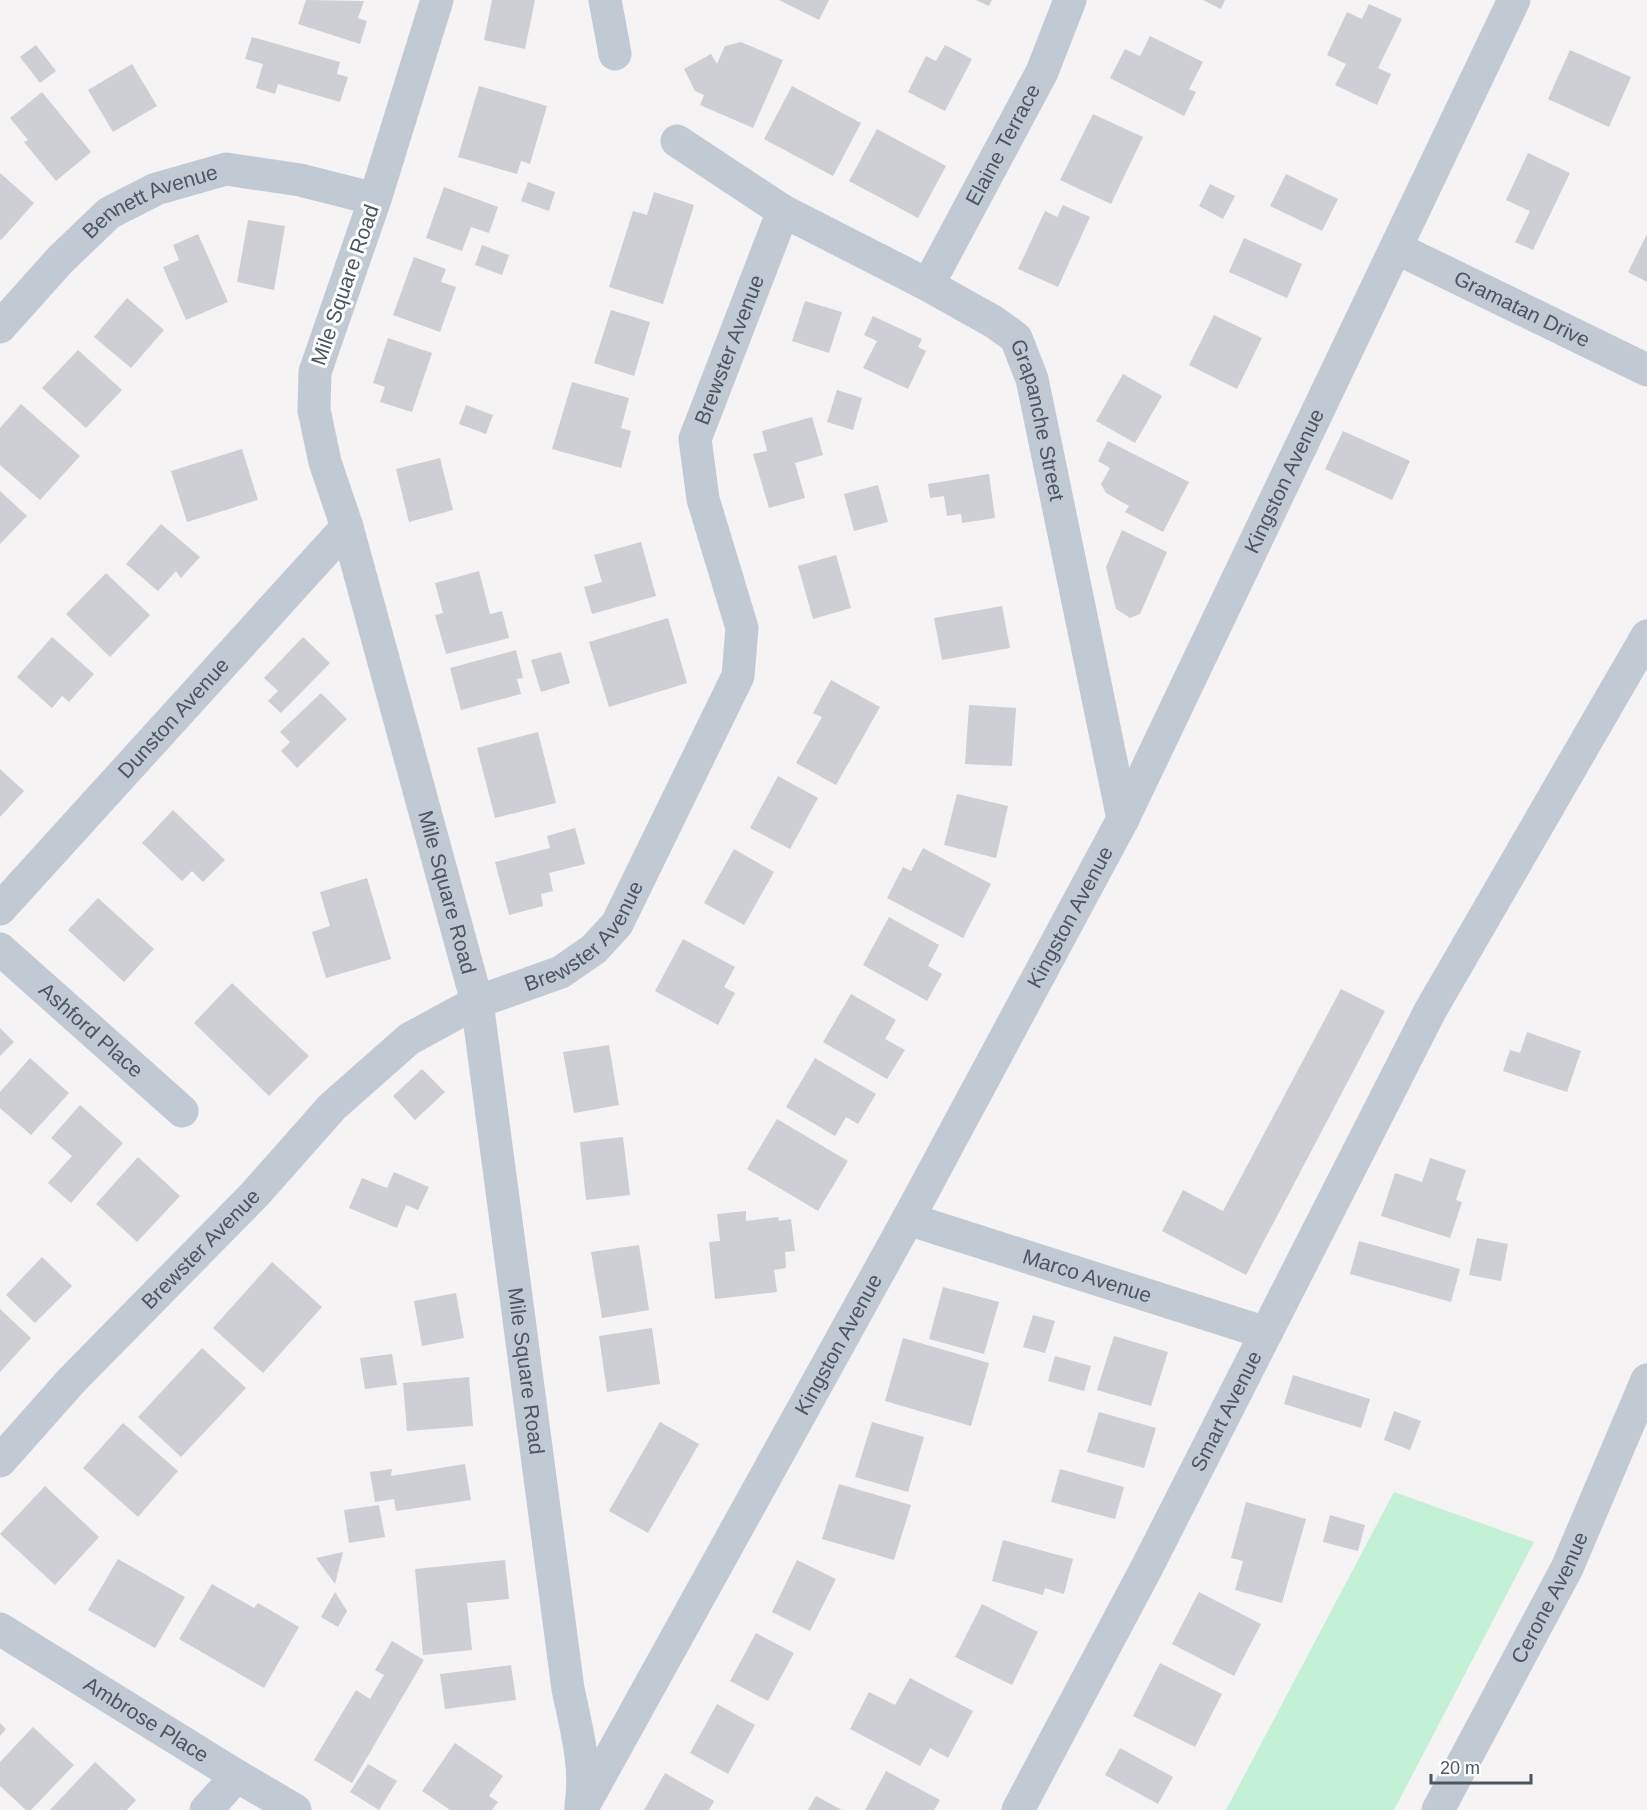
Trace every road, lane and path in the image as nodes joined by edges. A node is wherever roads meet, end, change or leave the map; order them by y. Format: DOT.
graph roads {
  1 [pos="437,0"];
  2 [pos="605,0"];
  3 [pos="1070,0"];
  4 [pos="1514,0"];
  5 [pos="615,54"];
  6 [pos="677,141"];
  7 [pos="375,198"];
  8 [pos="783,211"];
  9 [pos="1396,249"];
  10 [pos="928,285"];
  11 [pos="0,327"];
  12 [pos="1647,370"];
  13 [pos="347,527"];
  14 [pos="1647,636"];
  15 [pos="1123,819"];
  16 [pos="0,909"];
  17 [pos="0,949"];
  18 [pos="477,1002"];
  19 [pos="182,1111"];
  20 [pos="908,1219"];
  21 [pos="1266,1333"];
  22 [pos="1647,1380"];
  23 [pos="0,1461"];
  24 [pos="0,1629"];
  25 [pos="237,1776"];
  26 [pos="206,1810"];
  27 [pos="295,1810"];
  28 [pos="581,1810"];
  29 [pos="1018,1810"];
  30 [pos="1438,1810"];
  1 -- 7 [label="street, Mile Square Road"];
  2 -- 5 [label="street"];
  3 -- 10 [label="street, Elaine Terrace"];
  4 -- 9 [label="street, Kingston Avenue"];
  6 -- 8 [label="street, Grapanche Street"];
  7 -- 11 [label="street, Bennett Avenue"];
  7 -- 13 [label="street, Mile Square Road"];
  8 -- 10 [label="street, Grapanche Street"];
  8 -- 18 [label="street, Brewster Avenue"];
  9 -- 12 [label="street, Gramatan Drive"];
  9 -- 15 [label="street, Kingston Avenue"];
  10 -- 15 [label="street, Grapanche Street"];
  13 -- 16 [label="street, Dunston Avenue"];
  13 -- 18 [label="street, Mile Square Road"];
  14 -- 21 [label="street, Smart Avenue"];
  15 -- 20 [label="street, Kingston Avenue"];
  17 -- 19 [label="street, Ashford Place"];
  18 -- 23 [label="street, Brewster Avenue"];
  18 -- 28 [label="street, Mile Square Road"];
  20 -- 21 [label="street, Marco Avenue"];
  20 -- 28 [label="street, Kingston Avenue"];
  21 -- 29 [label="street, Smart Avenue"];
  22 -- 30 [label="street, Cerone Avenue"];
  24 -- 25 [label="street, Ambrose Place"];
  25 -- 26 [label="street"];
  25 -- 27 [label="street, Ambrose Place"];
}
